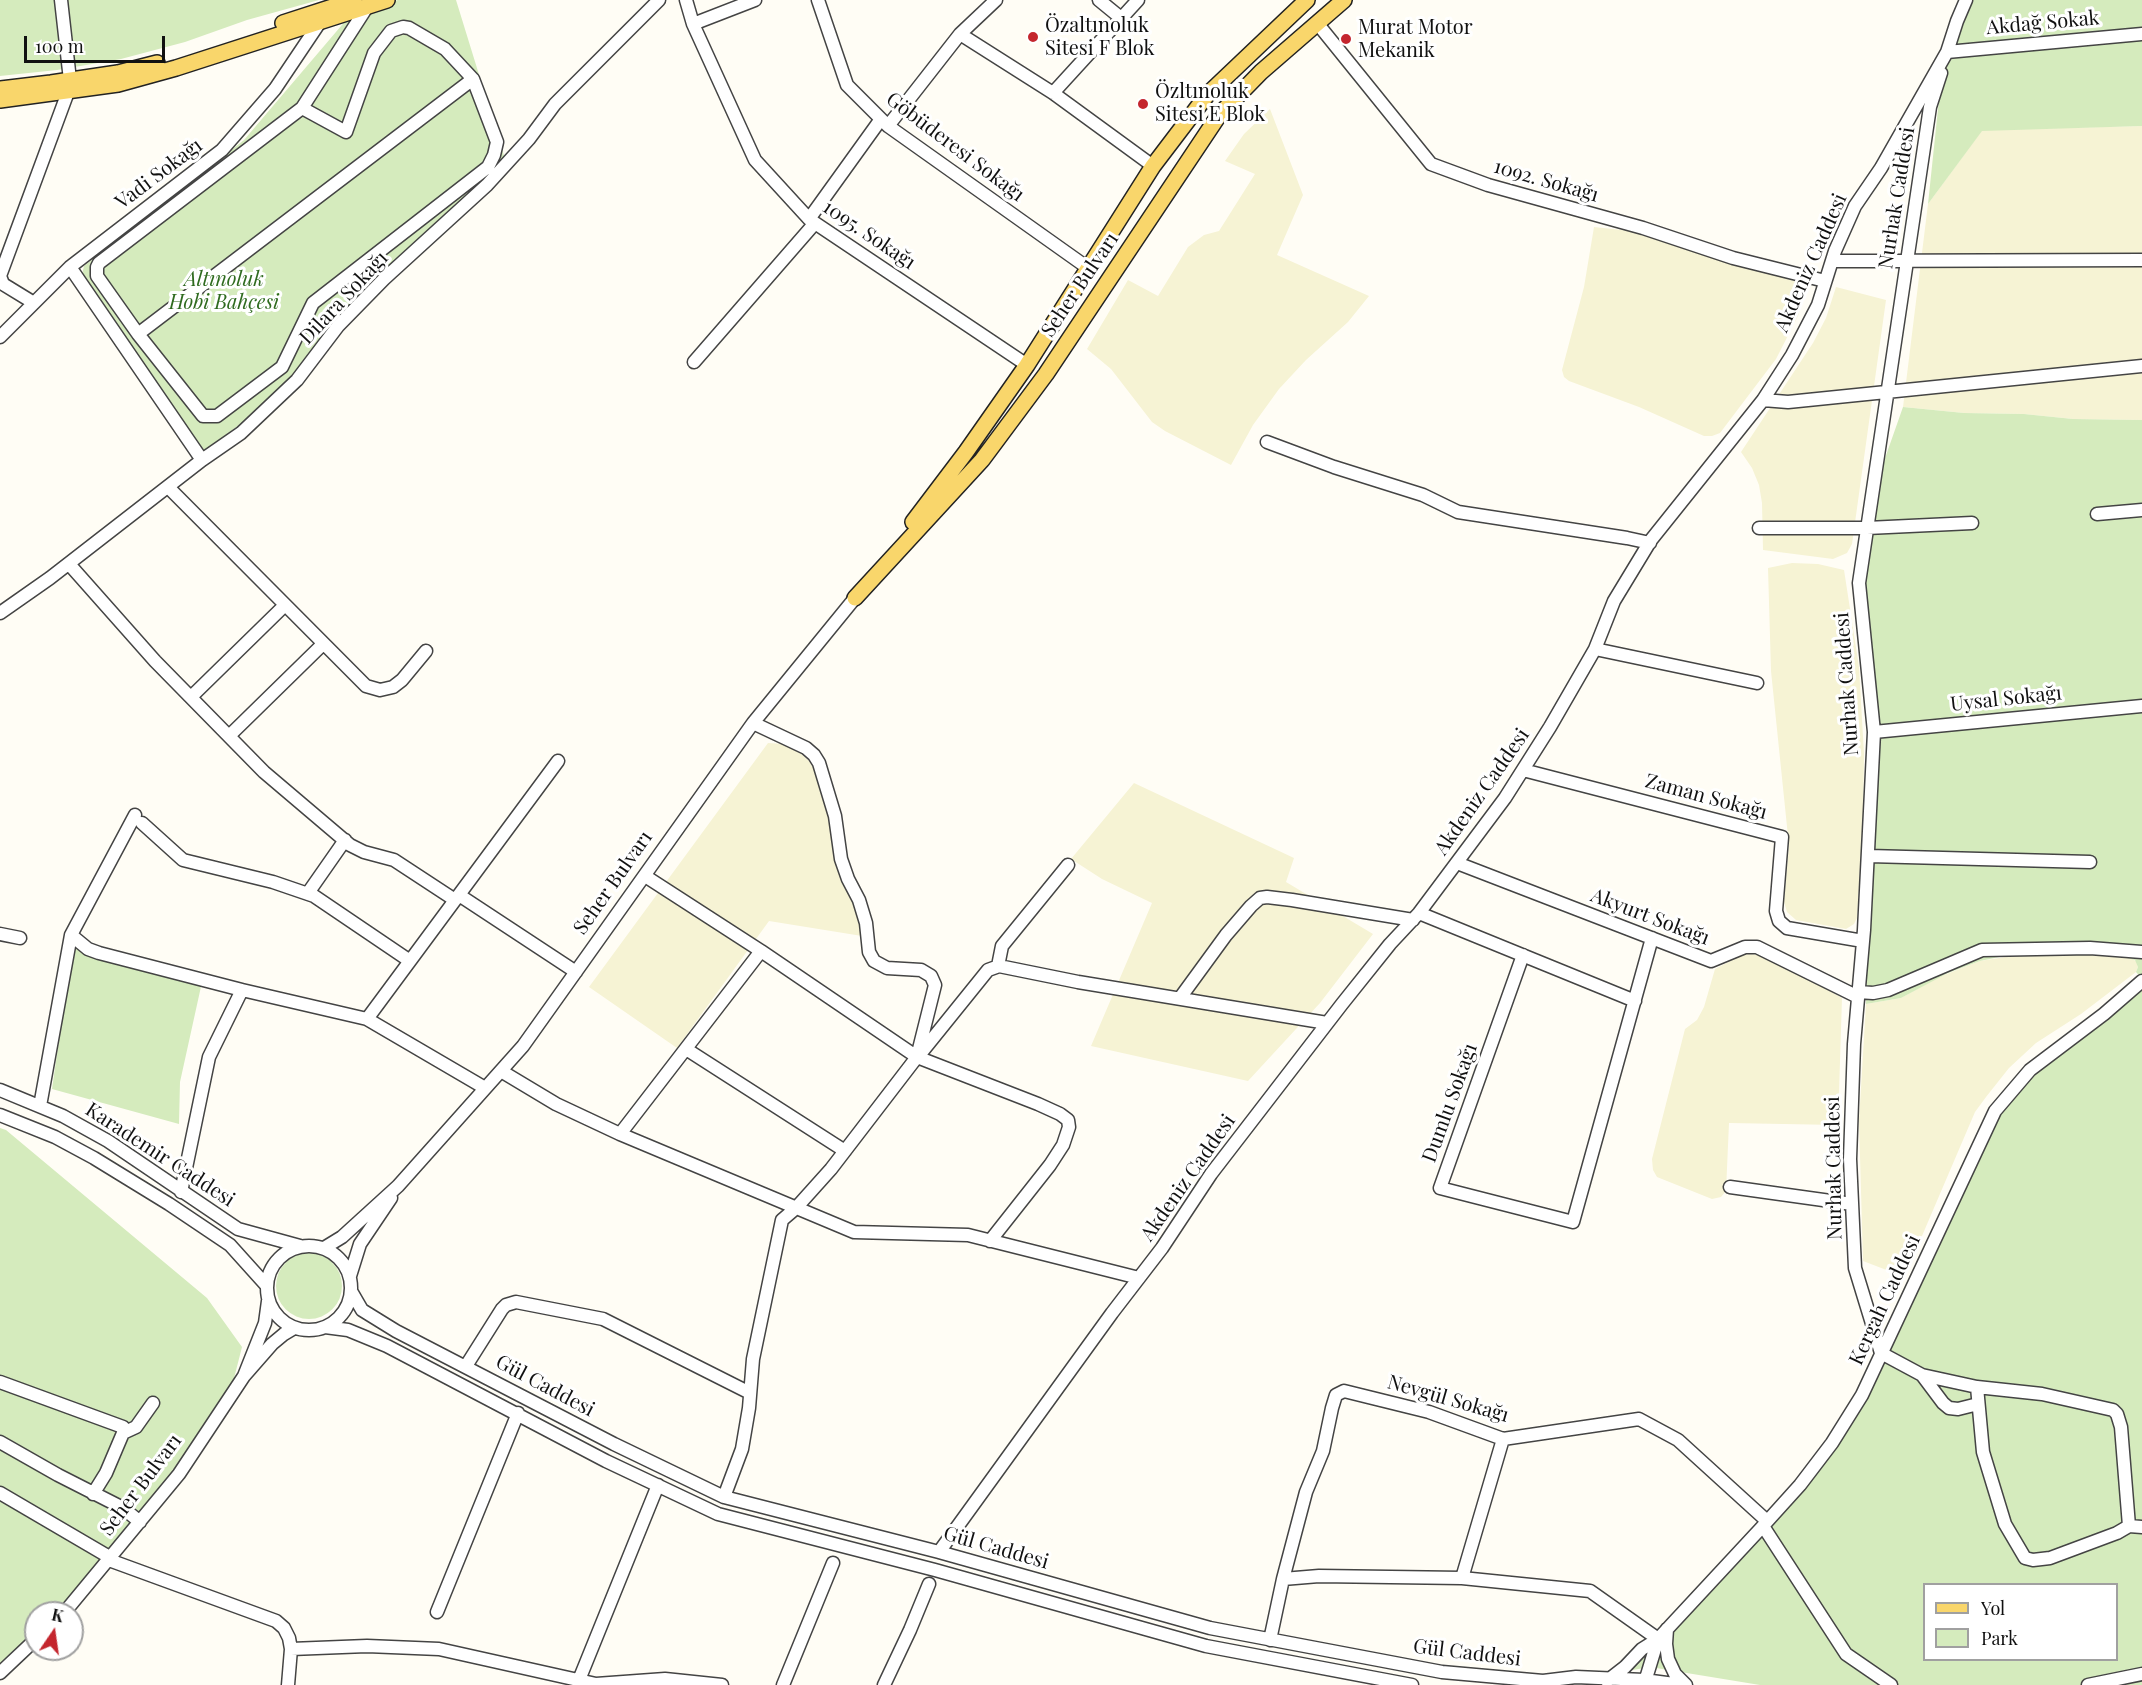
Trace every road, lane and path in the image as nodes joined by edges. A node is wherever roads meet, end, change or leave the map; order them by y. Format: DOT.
graph roads {
  1 [pos="61,0"];
  2 [pos="387,0"];
  3 [pos="659,0"];
  4 [pos="686,0"];
  5 [pos="755,0"];
  6 [pos="996,0"];
  7 [pos="1099,0"];
  8 [pos="1138,0"];
  9 [pos="1344,0"];
  10 [pos="1966,0"];
  11 [pos="820,1"];
  12 [pos="1300,2"];
  13 [pos="360,3"];
  14 [pos="325,10"];
  15 [pos="1121,18"];
  16 [pos="1317,23"];
  17 [pos="693,24"];
  18 [pos="960,34"];
  19 [pos="2142,34"];
  20 [pos="1947,51"];
  21 [pos="473,79"];
  22 [pos="69,86"];
  23 [pos="0,89"];
  24 [pos="1053,93"];
  25 [pos="0,100"];
  26 [pos="302,108"];
  27 [pos="884,122"];
  28 [pos="1153,166"];
  29 [pos="812,221"];
  30 [pos="2142,260"];
  31 [pos="1832,261"];
  32 [pos="1907,262"];
  33 [pos="70,267"];
  34 [pos="1088,268"];
  35 [pos="1825,281"];
  36 [pos="34,303"];
  37 [pos="138,334"];
  38 [pos="0,337"];
  39 [pos="694,362"];
  40 [pos="1027,365"];
  41 [pos="2142,366"];
  42 [pos="1887,392"];
  43 [pos="1763,400"];
  44 [pos="1267,442"];
  45 [pos="202,460"];
  46 [pos="168,487"];
  47 [pos="2142,510"];
  48 [pos="2097,514"];
  49 [pos="1972,523"];
  50 [pos="1759,528"];
  51 [pos="1867,528"];
  52 [pos="1650,543"];
  53 [pos="69,564"];
  54 [pos="855,598"];
  55 [pos="284,606"];
  56 [pos="0,613"];
  57 [pos="323,644"];
  58 [pos="1595,649"];
  59 [pos="426,651"];
  60 [pos="1756,683"];
  61 [pos="191,697"];
  62 [pos="2142,706"];
  63 [pos="753,723"];
  64 [pos="1874,732"];
  65 [pos="229,736"];
  66 [pos="558,761"];
  67 [pos="1523,770"];
  68 [pos="345,840"];
  69 [pos="1869,856"];
  70 [pos="2090,862"];
  71 [pos="1457,863"];
  72 [pos="1068,865"];
  73 [pos="645,876"];
  74 [pos="308,893"];
  75 [pos="457,897"];
  76 [pos="1416,916"];
  77 [pos="0,934"];
  78 [pos="71,935"];
  79 [pos="20,938"];
  80 [pos="1653,938"];
  81 [pos="1863,941"];
  82 [pos="761,951"];
  83 [pos="2142,952"];
  84 [pos="1522,955"];
  85 [pos="410,961"];
  86 [pos="998,966"];
  87 [pos="576,972"];
  88 [pos="2142,981"];
  89 [pos="242,990"];
  90 [pos="1858,994"];
  91 [pos="1179,998"];
  92 [pos="1635,1001"];
  93 [pos="367,1019"];
  94 [pos="1327,1023"];
  95 [pos="686,1048"];
  96 [pos="917,1057"];
  97 [pos="501,1071"];
  98 [pos="485,1088"];
  99 [pos="0,1090"];
  100 [pos="40,1106"];
  101 [pos="0,1115"];
  102 [pos="620,1134"];
  103 [pos="845,1151"];
  104 [pos="398,1186"];
  105 [pos="1730,1187"];
  106 [pos="181,1192"];
  107 [pos="1852,1204"];
  108 [pos="796,1208"];
  109 [pos="990,1241"];
  110 [pos="300,1246"];
  111 [pos="324,1248"];
  112 [pos="350,1276"];
  113 [pos="1139,1278"];
  114 [pos="266,1285"];
  115 [pos="351,1291"];
  116 [pos="268,1300"];
  117 [pos="325,1327"];
  118 [pos="294,1328"];
  119 [pos="1881,1353"];
  120 [pos="466,1366"];
  121 [pos="244,1376"];
  122 [pos="1922,1376"];
  123 [pos="0,1382"];
  124 [pos="1977,1387"];
  125 [pos="750,1393"];
  126 [pos="153,1403"];
  127 [pos="1978,1404"];
  128 [pos="518,1413"];
  129 [pos="123,1433"];
  130 [pos="1503,1439"];
  131 [pos="0,1442"];
  132 [pos="658,1485"];
  133 [pos="0,1493"];
  134 [pos="93,1494"];
  135 [pos="724,1497"];
  136 [pos="140,1522"];
  137 [pos="1765,1524"];
  138 [pos="2136,1526"];
  139 [pos="939,1552"];
  140 [pos="110,1559"];
  141 [pos="833,1563"];
  142 [pos="1462,1578"];
  143 [pos="1283,1579"];
  144 [pos="928,1584"];
  145 [pos="74,1601"];
  146 [pos="437,1612"];
  147 [pos="1667,1629"];
  148 [pos="1658,1639"];
  149 [pos="1270,1640"];
  150 [pos="291,1649"];
  151 [pos="24,1650"];
  152 [pos="0,1673"];
  153 [pos="2142,1674"];
  154 [pos="579,1680"];
  155 [pos="1606,1682"];
  156 [pos="1644,1683"];
  157 [pos="288,1685"];
  158 [pos="722,1685"];
  159 [pos="783,1685"];
  160 [pos="884,1685"];
  161 [pos="1412,1685"];
  162 [pos="1684,1685"];
  163 [pos="1891,1685"];
  164 [pos="2088,1685"];
  1 -- 22 [label="street"];
  2 -- 13 [label="main road"];
  3 -- 45 [label="street, Dilara Sokağı"];
  4 -- 17 [label="street, 1095. Sokağı"];
  5 -- 17 [label="street"];
  6 -- 18 [label="street"];
  7 -- 15 [label="street"];
  8 -- 15 [label="street"];
  9 -- 16 [label="main road, Seher Bulvarı"];
  10 -- 20 [label="street, Akdeniz Caddesi"];
  11 -- 27 [label="street, Göbüderesi Sokağı"];
  12 -- 28 [label="main road, Seher Bulvarı"];
  13 -- 14 [label="main road"];
  13 -- 26 [label="street"];
  14 -- 22 [label="main road"];
  14 -- 33 [label="street, Vadi Sokağı"];
  15 -- 24 [label="street"];
  16 -- 35 [label="street, 1092. Sokağı"];
  16 -- 54 [label="main road, Seher Bulvarı"];
  17 -- 29 [label="street, 1095. Sokağı"];
  18 -- 24 [label="street"];
  18 -- 27 [label="street"];
  19 -- 20 [label="street, Akdağ Sokak"];
  20 -- 31 [label="street, Akdeniz Caddesi"];
  20 -- 32 [label="street, Nurhak Caddesi"];
  21 -- 26 [label="street"];
  21 -- 37 [label="street"];
  21 -- 37 [label="street"];
  22 -- 23 [label="main road"];
  22 -- 25 [label="main road"];
  22 -- 36 [label="street"];
  24 -- 28 [label="street"];
  26 -- 37 [label="street"];
  27 -- 29 [label="street"];
  27 -- 34 [label="street, Göbüderesi Sokağı"];
  28 -- 34 [label="main road, Seher Bulvarı"];
  29 -- 39 [label="street"];
  29 -- 40 [label="street, 1095. Sokağı"];
  30 -- 32 [label="street"];
  31 -- 32 [label="street"];
  31 -- 35 [label="street, Akdeniz Caddesi"];
  32 -- 42 [label="street, Nurhak Caddesi"];
  33 -- 36 [label="street, Vadi Sokağı"];
  33 -- 45 [label="street"];
  34 -- 40 [label="main road, Seher Bulvarı"];
  35 -- 43 [label="street, Akdeniz Caddesi"];
  36 -- 38 [label="street, Vadi Sokağı"];
  40 -- 54 [label="main road, Seher Bulvarı"];
  41 -- 42 [label="street"];
  42 -- 43 [label="street"];
  42 -- 51 [label="street, Nurhak Caddesi"];
  43 -- 52 [label="street, Akdeniz Caddesi"];
  44 -- 52 [label="street"];
  45 -- 46 [label="street, Dilara Sokağı"];
  46 -- 53 [label="street, Dilara Sokağı"];
  46 -- 55 [label="street"];
  47 -- 48 [label="street"];
  49 -- 51 [label="street"];
  50 -- 51 [label="street"];
  51 -- 64 [label="street, Nurhak Caddesi"];
  52 -- 58 [label="street, Akdeniz Caddesi"];
  53 -- 56 [label="street, Dilara Sokağı"];
  53 -- 61 [label="street"];
  54 -- 63 [label="street, Seher Bulvarı"];
  55 -- 57 [label="street"];
  55 -- 61 [label="street"];
  57 -- 59 [label="street"];
  57 -- 65 [label="street"];
  58 -- 60 [label="street"];
  58 -- 67 [label="street, Akdeniz Caddesi"];
  61 -- 65 [label="street"];
  62 -- 64 [label="street, Uysal Sokağı"];
  63 -- 73 [label="street, Seher Bulvarı"];
  63 -- 96 [label="street"];
  64 -- 69 [label="street, Nurhak Caddesi"];
  65 -- 68 [label="street"];
  66 -- 75 [label="street"];
  67 -- 71 [label="street, Akdeniz Caddesi"];
  67 -- 81 [label="street, Zaman Sokağı"];
  68 -- 74 [label="street"];
  68 -- 75 [label="street"];
  69 -- 70 [label="street"];
  69 -- 81 [label="street, Nurhak Caddesi"];
  71 -- 76 [label="street, Akdeniz Caddesi"];
  71 -- 80 [label="street, Akyurt Sokağı"];
  72 -- 86 [label="street"];
  73 -- 82 [label="street"];
  73 -- 87 [label="street, Seher Bulvarı"];
  74 -- 78 [label="street"];
  74 -- 85 [label="street"];
  75 -- 85 [label="street"];
  75 -- 87 [label="street"];
  76 -- 84 [label="street"];
  76 -- 91 [label="street"];
  76 -- 94 [label="street, Akdeniz Caddesi"];
  77 -- 79 [label="street"];
  78 -- 89 [label="street"];
  78 -- 100 [label="street"];
  80 -- 90 [label="street, Akyurt Sokağı"];
  80 -- 92 [label="street, Dumlu Sokağı"];
  81 -- 90 [label="street, Nurhak Caddesi"];
  82 -- 95 [label="street"];
  82 -- 96 [label="street"];
  83 -- 90 [label="street"];
  84 -- 92 [label="street"];
  84 -- 92 [label="street, Dumlu Sokağı"];
  85 -- 93 [label="street"];
  86 -- 91 [label="street"];
  86 -- 96 [label="street"];
  87 -- 97 [label="street, Seher Bulvarı"];
  88 -- 119 [label="street, Kergah Caddesi"];
  89 -- 93 [label="street"];
  89 -- 106 [label="street"];
  90 -- 107 [label="street, Nurhak Caddesi"];
  91 -- 94 [label="street"];
  93 -- 98 [label="street"];
  94 -- 113 [label="street, Akdeniz Caddesi"];
  95 -- 102 [label="street"];
  95 -- 103 [label="street"];
  96 -- 103 [label="street"];
  96 -- 109 [label="street"];
  97 -- 98 [label="street, Seher Bulvarı"];
  97 -- 102 [label="street"];
  98 -- 104 [label="street, Seher Bulvarı"];
  99 -- 100 [label="street, Karademir Caddesi"];
  100 -- 106 [label="street, Karademir Caddesi"];
  101 -- 114 [label="street, Karademir Caddesi"];
  102 -- 108 [label="street"];
  103 -- 108 [label="street"];
  104 -- 111 [label="street, Seher Bulvarı"];
  104 -- 112 [label="street, Seher Bulvarı"];
  105 -- 107 [label="street"];
  106 -- 110 [label="street, Karademir Caddesi"];
  107 -- 119 [label="street, Nurhak Caddesi"];
  108 -- 109 [label="street"];
  108 -- 125 [label="street"];
  109 -- 113 [label="street"];
  110 -- 111 [label="street"];
  110 -- 114 [label="street"];
  111 -- 112 [label="street"];
  112 -- 115 [label="street"];
  113 -- 139 [label="street, Akdeniz Caddesi"];
  114 -- 116 [label="street"];
  115 -- 117 [label="street"];
  115 -- 120 [label="street, Gül Caddesi"];
  116 -- 118 [label="street"];
  116 -- 121 [label="street, Seher Bulvarı"];
  117 -- 118 [label="street"];
  117 -- 128 [label="street, Gül Caddesi"];
  118 -- 121 [label="street, Seher Bulvarı"];
  119 -- 122 [label="street"];
  119 -- 137 [label="street, Kergah Caddesi"];
  120 -- 125 [label="street"];
  120 -- 135 [label="street, Gül Caddesi"];
  121 -- 136 [label="street, Seher Bulvarı"];
  122 -- 124 [label="street"];
  122 -- 127 [label="street"];
  123 -- 129 [label="street"];
  124 -- 127 [label="street"];
  124 -- 138 [label="street"];
  125 -- 135 [label="street"];
  126 -- 129 [label="street"];
  127 -- 138 [label="street"];
  128 -- 132 [label="street, Gül Caddesi"];
  128 -- 146 [label="street"];
  129 -- 134 [label="street"];
  130 -- 137 [label="street, Nevgül Sokağı"];
  130 -- 142 [label="street"];
  130 -- 143 [label="street, Nevgül Sokağı"];
  131 -- 134 [label="street"];
  132 -- 154 [label="street"];
  132 -- 161 [label="street, Gül Caddesi"];
  133 -- 140 [label="street"];
  134 -- 136 [label="street"];
  135 -- 139 [label="street, Gül Caddesi"];
  136 -- 140 [label="street, Seher Bulvarı"];
  137 -- 147 [label="street, Kergah Caddesi"];
  137 -- 163 [label="street, Nevgül Sokağı"];
  139 -- 149 [label="street, Gül Caddesi"];
  140 -- 145 [label="street, Seher Bulvarı"];
  140 -- 150 [label="street"];
  141 -- 159 [label="street"];
  142 -- 143 [label="street"];
  142 -- 148 [label="street"];
  143 -- 149 [label="street, Nevgül Sokağı"];
  144 -- 160 [label="street"];
  147 -- 148 [label="street, Kergah Caddesi"];
  147 -- 162 [label="street"];
  148 -- 155 [label="street, Kergah Caddesi"];
  148 -- 156 [label="street, Kergah Caddesi"];
  149 -- 155 [label="street, Gül Caddesi"];
  150 -- 154 [label="street"];
  150 -- 157 [label="street"];
  151 -- 152 [label="street"];
  153 -- 164 [label="street"];
  154 -- 158 [label="street"];
  155 -- 156 [label="street, Gül Caddesi"];
  156 -- 162 [label="street, Gül Caddesi"];
}
